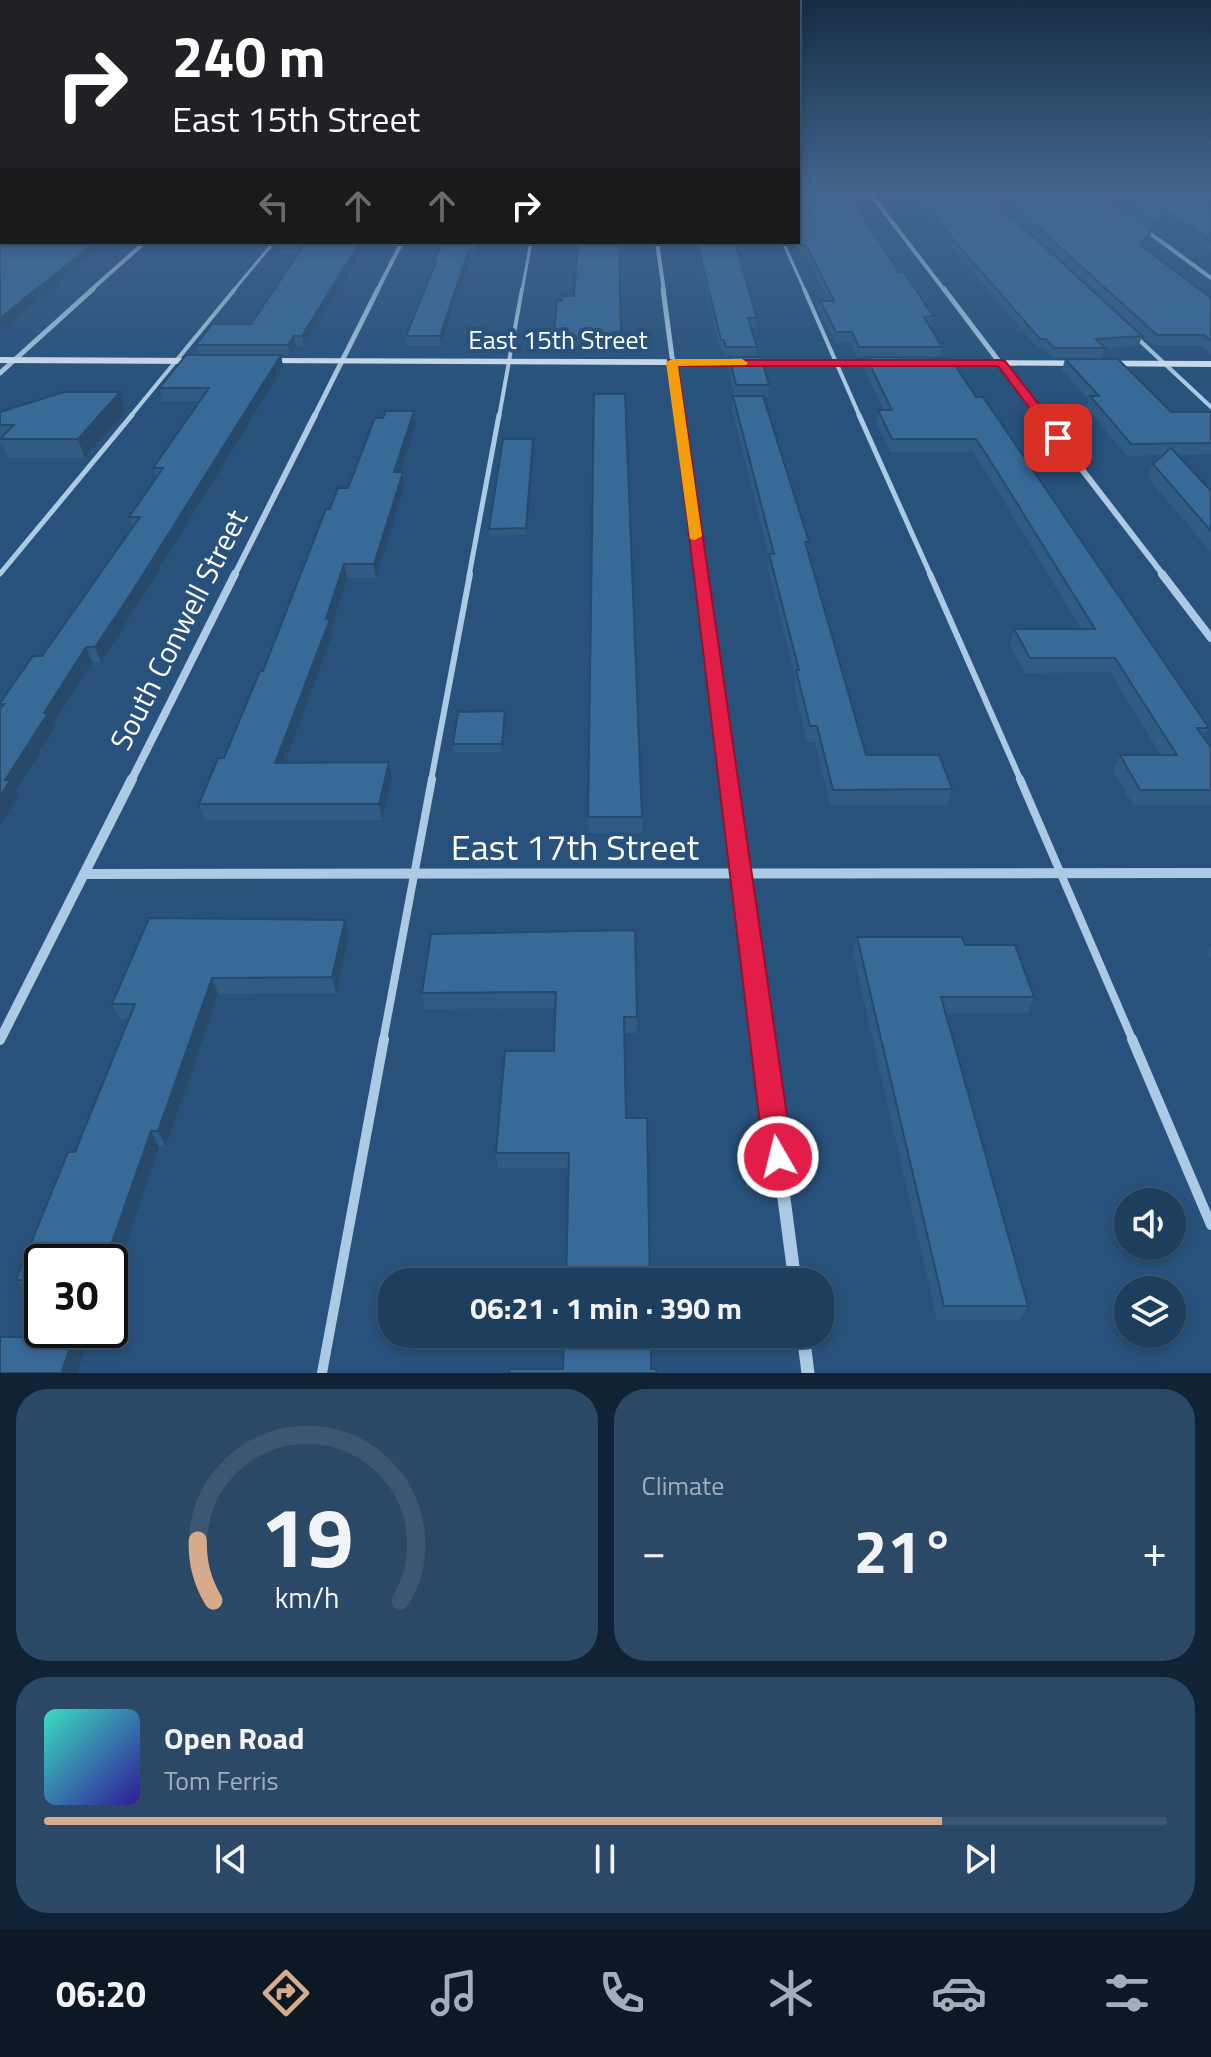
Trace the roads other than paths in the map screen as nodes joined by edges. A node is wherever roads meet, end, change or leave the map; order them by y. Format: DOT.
graph roads {
  1 [pos="130,256"];
  2 [pos="263,256"];
  3 [pos="395,256"];
  4 [pos="528,256"];
  5 [pos="659,256"];
  6 [pos="789,256"];
  7 [pos="919,256"];
  8 [pos="1181,256"];
  9 [pos="1211,278"];
  10 [pos="1130,332"];
  11 [pos="0,360"];
  12 [pos="15,361"];
  13 [pos="178,361"];
  14 [pos="208,361"];
  15 [pos="252,361"];
  16 [pos="340,362"];
  17 [pos="509,362"];
  18 [pos="672,362"];
  19 [pos="836,363"];
  20 [pos="896,363"];
  21 [pos="926,363"];
  22 [pos="1001,363"];
  23 [pos="1164,364"];
  24 [pos="1211,364"];
  25 [pos="0,373"];
  26 [pos="1211,407"];
  27 [pos="0,574"];
  28 [pos="1211,638"];
  29 [pos="1211,873"];
  30 [pos="84,874"];
  31 [pos="412,874"];
  32 [pos="1062,874"];
  33 [pos="740,875"];
  34 [pos="0,1040"];
  35 [pos="1211,1225"];
  36 [pos="793,1268"];
  37 [pos="805,1348"];
  38 [pos="322,1373"];
  39 [pos="808,1373"];
  1 -- 12 [label="street"];
  2 -- 13 [label="lane"];
  3 -- 16 [label="street, South Conwell Street"];
  4 -- 17 [label="lane"];
  5 -- 18 [label="street"];
  6 -- 19 [label="lane"];
  7 -- 22 [label="street"];
  8 -- 9 [label="street"];
  10 -- 23 [label="lane"];
  11 -- 12 [label="main road"];
  12 -- 13 [label="main road"];
  12 -- 25 [label="street"];
  13 -- 14 [label="main road"];
  13 -- 27 [label="lane"];
  15 -- 16 [label="main road, East 15th Street"];
  16 -- 17 [label="main road, East 15th Street"];
  16 -- 30 [label="street, South Conwell Street"];
  17 -- 18 [label="main road, East 15th Street"];
  17 -- 31 [label="lane"];
  18 -- 19 [label="main road, East 15th Street"];
  18 -- 33 [label="street"];
  19 -- 20 [label="main road, East 15th Street"];
  19 -- 32 [label="lane"];
  21 -- 22 [label="main road"];
  22 -- 23 [label="main road"];
  22 -- 28 [label="street"];
  23 -- 24 [label="main road"];
  23 -- 26 [label="lane"];
  29 -- 32 [label="street, East 17th Street"];
  30 -- 31 [label="street, East 17th Street"];
  30 -- 34 [label="street, South Conwell Street"];
  31 -- 33 [label="street, East 17th Street"];
  31 -- 38 [label="lane"];
  32 -- 33 [label="street, East 17th Street"];
  32 -- 35 [label="lane"];
  33 -- 36 [label="street"];
  37 -- 39 [label="street"];
}
